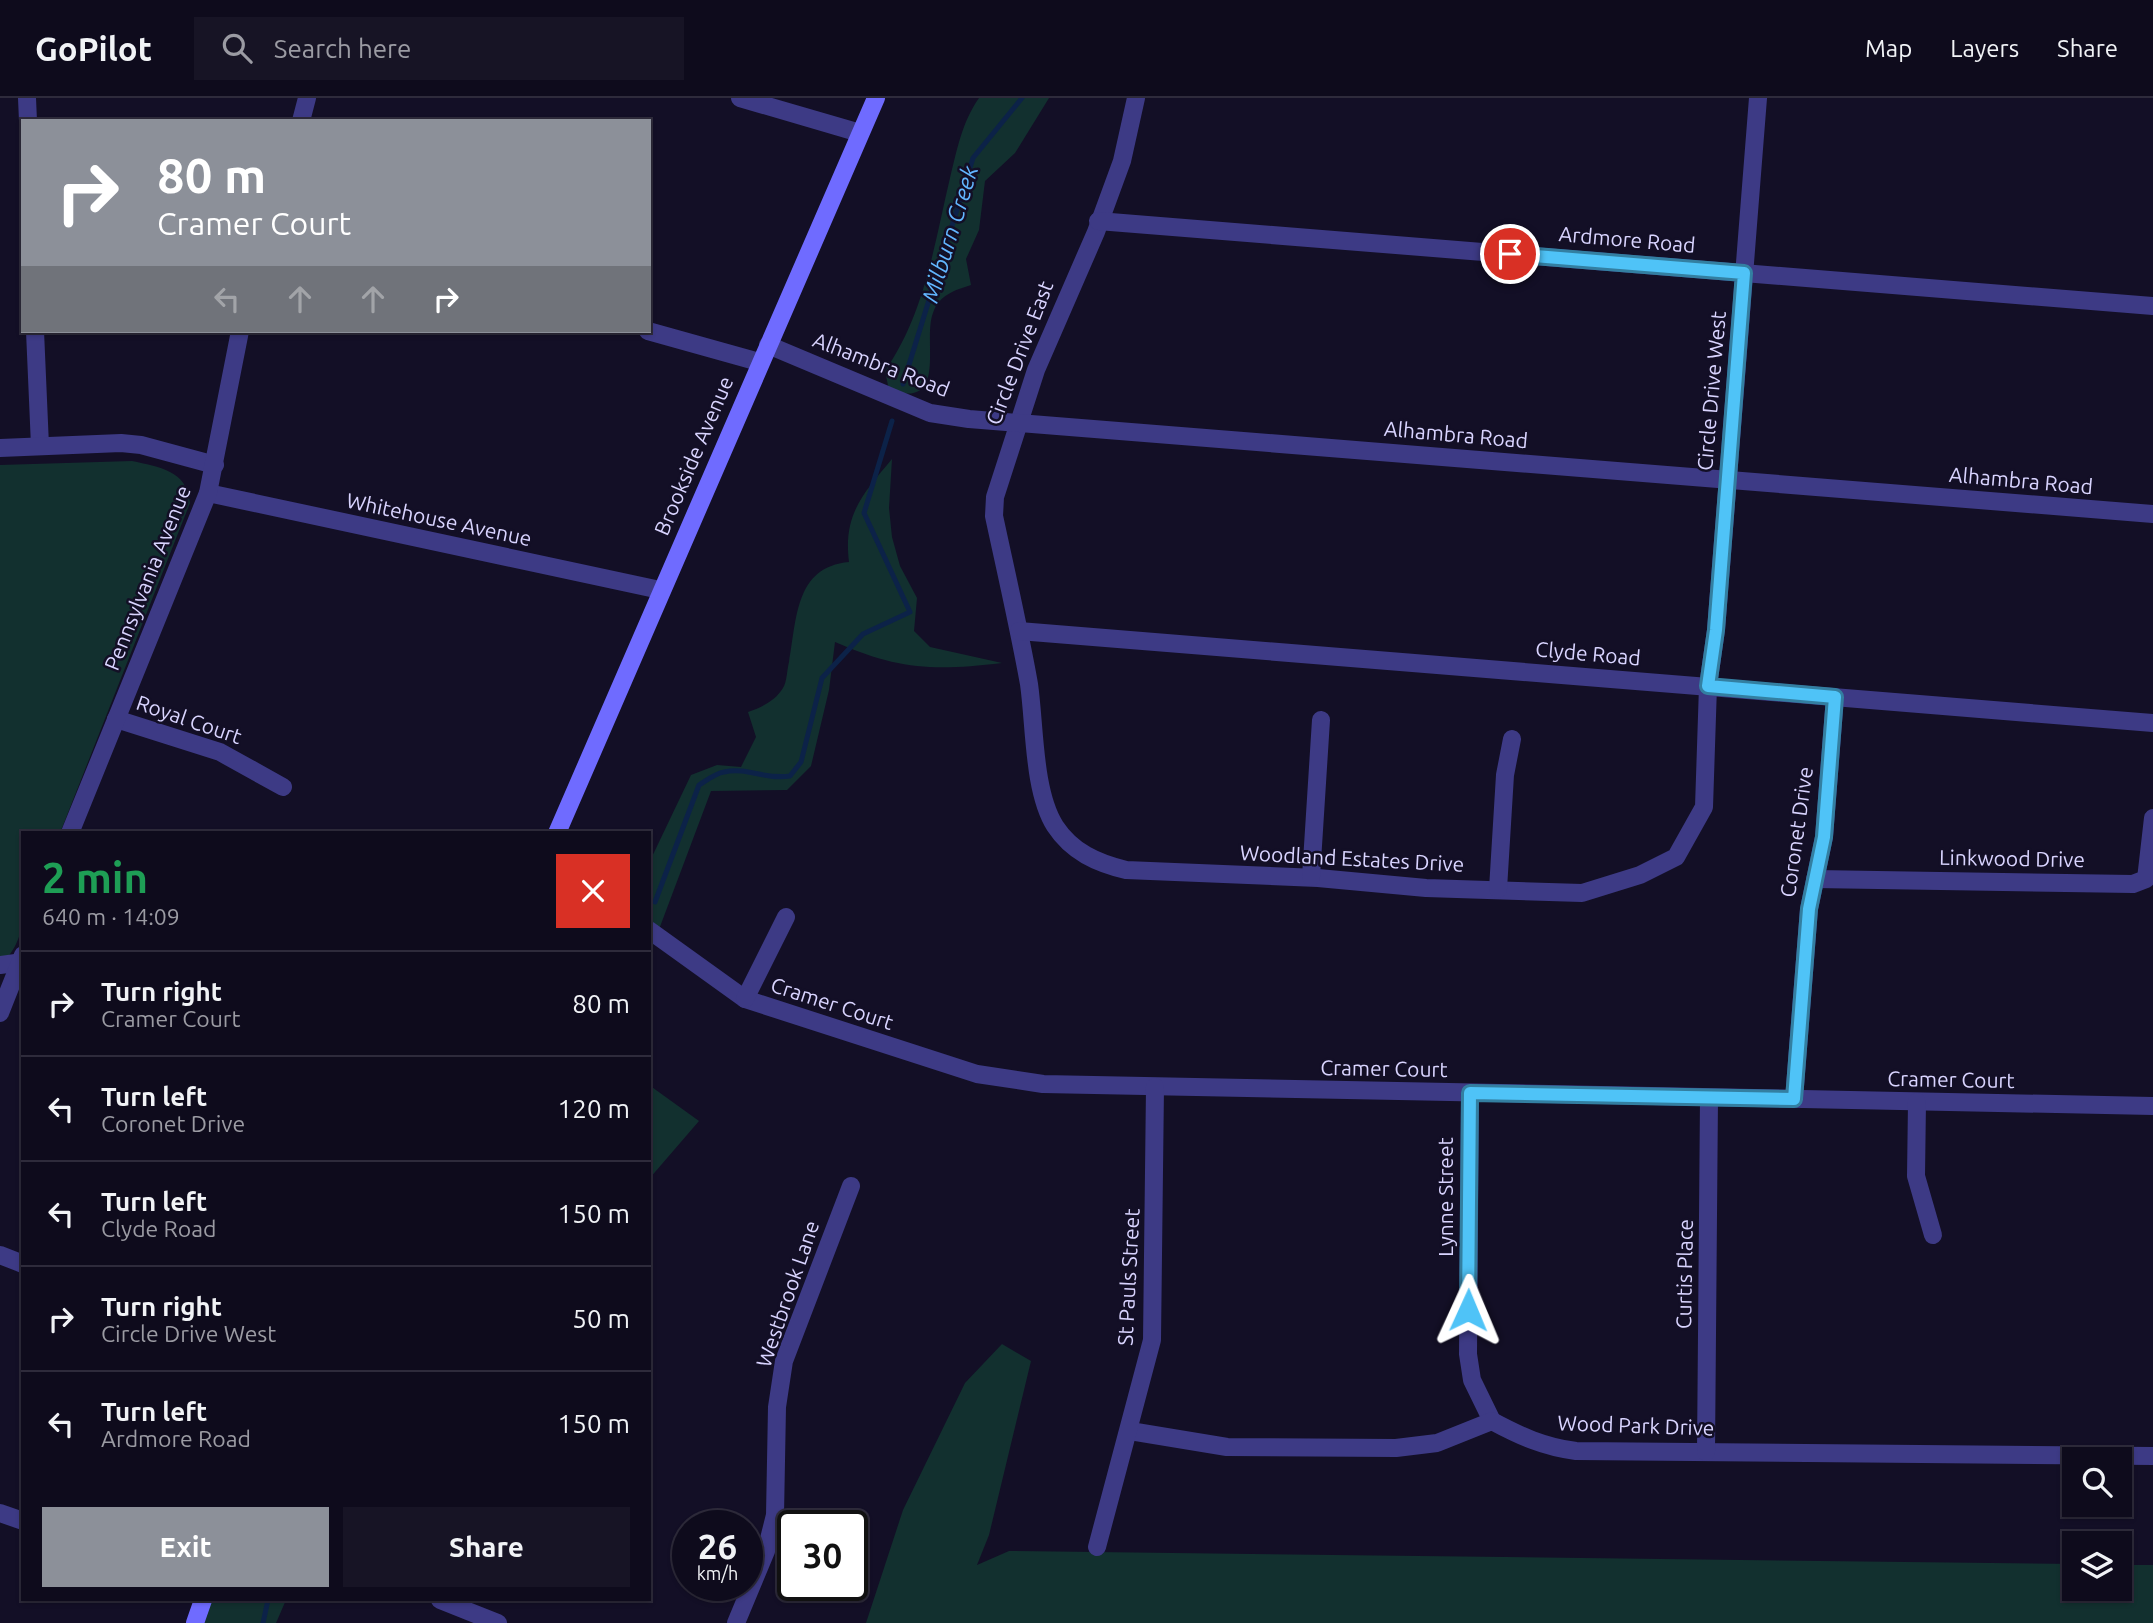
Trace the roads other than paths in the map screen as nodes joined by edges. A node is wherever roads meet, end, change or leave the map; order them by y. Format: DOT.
graph roads {
  1 [pos="27,98"];
  2 [pos="307,98"];
  3 [pos="740,98"];
  4 [pos="876,98"];
  5 [pos="1136,98"];
  6 [pos="1758,98"];
  7 [pos="28,119"];
  8 [pos="302,119"];
  9 [pos="860,133"];
  10 [pos="1098,221"];
  11 [pos="1744,273"];
  12 [pos="2153,306"];
  13 [pos="651,332"];
  14 [pos="35,333"];
  15 [pos="240,333"];
  16 [pos="768,345"];
  17 [pos="759,362"];
  18 [pos="1017,422"];
  19 [pos="40,446"];
  20 [pos="0,448"];
  21 [pos="215,466"];
  22 [pos="1728,480"];
  23 [pos="208,493"];
  24 [pos="2153,514"];
  25 [pos="660,590"];
  26 [pos="1019,631"];
  27 [pos="1708,686"];
  28 [pos="1835,697"];
  29 [pos="116,719"];
  30 [pos="1321,720"];
  31 [pos="2153,723"];
  32 [pos="1512,739"];
  33 [pos="283,787"];
  34 [pos="2153,818"];
  35 [pos="72,831"];
  36 [pos="558,831"];
  37 [pos="1311,877"];
  38 [pos="1815,879"];
  39 [pos="1498,889"];
  40 [pos="786,917"];
  41 [pos="651,931"];
  42 [pos="21,960"];
  43 [pos="21,962"];
  44 [pos="0,965"];
  45 [pos="746,999"];
  46 [pos="0,1013"];
  47 [pos="1155,1087"];
  48 [pos="1470,1093"];
  49 [pos="1709,1098"];
  50 [pos="1794,1099"];
  51 [pos="1917,1102"];
  52 [pos="2153,1106"];
  53 [pos="851,1186"];
  54 [pos="1933,1235"];
  55 [pos="0,1255"];
  56 [pos="21,1263"];
  57 [pos="1492,1421"];
  58 [pos="1130,1431"];
  59 [pos="1706,1452"];
  60 [pos="2153,1456"];
  61 [pos="0,1513"];
  62 [pos="21,1520"];
  63 [pos="1097,1547"];
  64 [pos="203,1601"];
  65 [pos="443,1601"];
  66 [pos="195,1623"];
  67 [pos="498,1623"];
  68 [pos="736,1623"];
  1 -- 7 [label="street"];
  2 -- 8 [label="street"];
  3 -- 9 [label="street"];
  4 -- 9 [label="main road, Brookside Avenue"];
  5 -- 10 [label="street, Circle Drive East"];
  6 -- 11 [label="street, Circle Drive West"];
  9 -- 16 [label="main road, Brookside Avenue"];
  10 -- 11 [label="street, Ardmore Road"];
  10 -- 18 [label="street, Circle Drive East"];
  11 -- 12 [label="street, Ardmore Road"];
  11 -- 22 [label="street, Circle Drive West"];
  13 -- 17 [label="street"];
  14 -- 19 [label="street"];
  15 -- 21 [label="street, Pennsylvania Avenue"];
  16 -- 17 [label="main road, Brookside Avenue"];
  16 -- 18 [label="street, Alhambra Road"];
  17 -- 25 [label="main road, Brookside Avenue"];
  18 -- 22 [label="street, Alhambra Road"];
  18 -- 26 [label="street, Circle Drive East"];
  19 -- 20 [label="street"];
  19 -- 21 [label="street"];
  21 -- 23 [label="street, Pennsylvania Avenue"];
  22 -- 24 [label="street, Alhambra Road"];
  22 -- 27 [label="street, Circle Drive West"];
  23 -- 25 [label="street, Whitehouse Avenue"];
  23 -- 29 [label="street, Pennsylvania Avenue"];
  25 -- 36 [label="main road, Brookside Avenue"];
  26 -- 27 [label="street, Clyde Road"];
  26 -- 37 [label="street, Woodland Estates Drive"];
  27 -- 28 [label="street, Clyde Road"];
  27 -- 39 [label="street, Woodland Estates Drive"];
  28 -- 31 [label="street, Clyde Road"];
  28 -- 38 [label="street, Coronet Drive"];
  29 -- 33 [label="street, Royal Court"];
  29 -- 35 [label="street, Pennsylvania Avenue"];
  30 -- 37 [label="street"];
  32 -- 39 [label="street"];
  34 -- 38 [label="street, Linkwood Drive"];
  37 -- 39 [label="street, Woodland Estates Drive"];
  38 -- 50 [label="street, Coronet Drive"];
  40 -- 45 [label="street"];
  41 -- 45 [label="street, Cramer Court"];
  42 -- 44 [label="street"];
  43 -- 46 [label="street"];
  45 -- 47 [label="street, Cramer Court"];
  47 -- 48 [label="street, Cramer Court"];
  47 -- 58 [label="street, St Pauls Street"];
  48 -- 49 [label="street, Cramer Court"];
  48 -- 57 [label="street, Lynne Street"];
  49 -- 50 [label="street, Cramer Court"];
  49 -- 59 [label="street, Curtis Place"];
  50 -- 51 [label="street, Cramer Court"];
  51 -- 52 [label="street, Cramer Court"];
  51 -- 54 [label="street"];
  53 -- 68 [label="street, Westbrook Lane"];
  55 -- 56 [label="street"];
  57 -- 58 [label="street"];
  57 -- 59 [label="street, Wood Park Drive"];
  58 -- 63 [label="street, St Pauls Street"];
  59 -- 60 [label="street, Wood Park Drive"];
  61 -- 62 [label="street"];
  64 -- 66 [label="main road"];
  65 -- 67 [label="street"];
}
